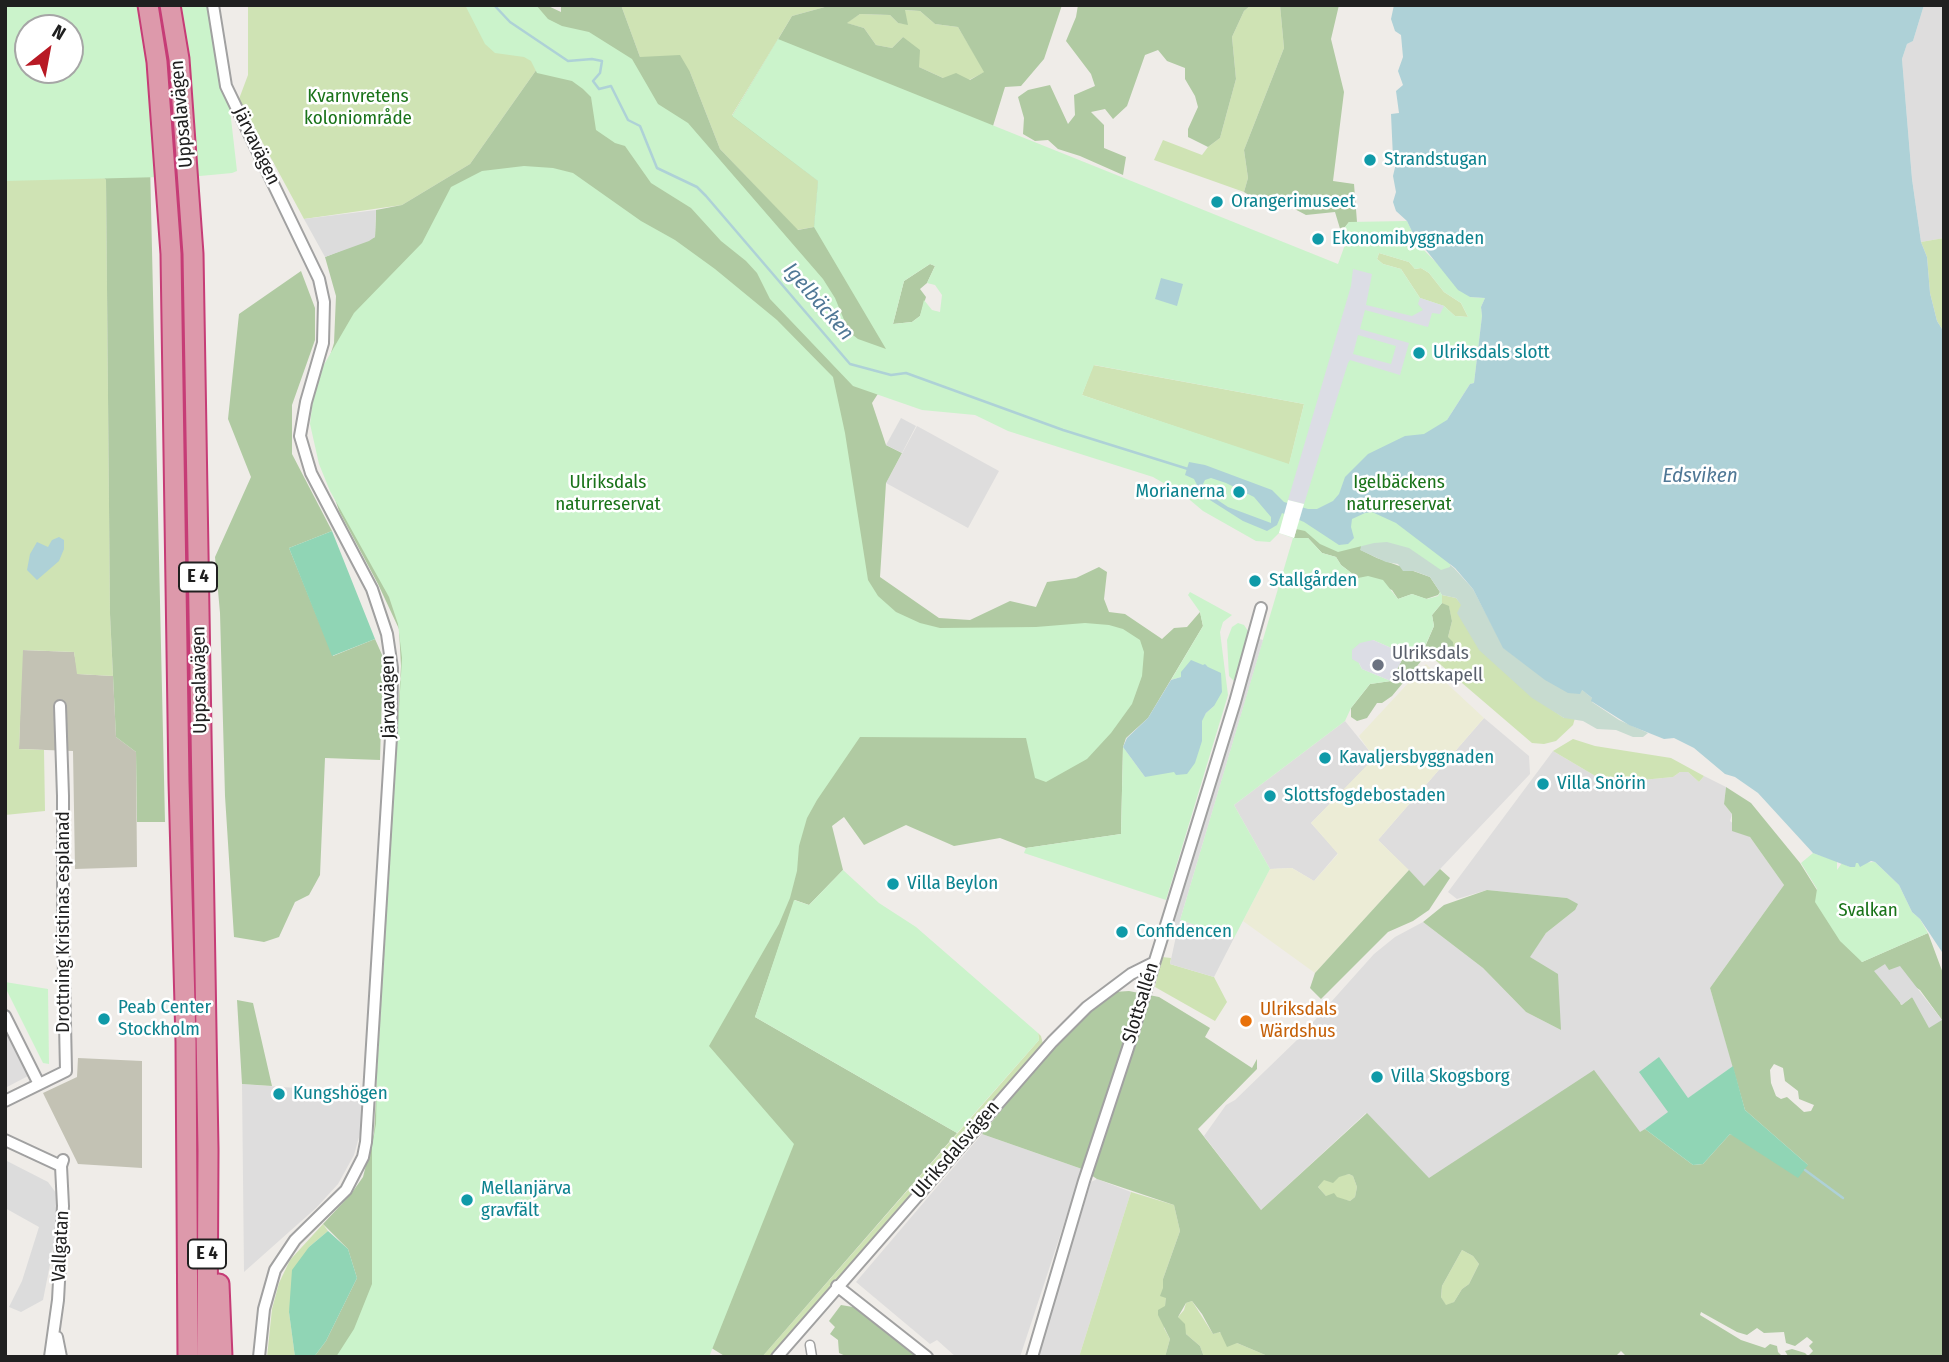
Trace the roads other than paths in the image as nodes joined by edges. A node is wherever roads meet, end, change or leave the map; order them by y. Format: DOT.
graph roads {
  1 [pos="148,5"];
  2 [pos="170,5"];
  3 [pos="213,5"];
  4 [pos="1261,608"];
  5 [pos="60,706"];
  6 [pos="1153,963"];
  7 [pos="5,1016"];
  8 [pos="39,1084"];
  9 [pos="5,1101"];
  10 [pos="5,1140"];
  11 [pos="208,1150"];
  12 [pos="837,1286"];
  13 [pos="187,1309"];
  14 [pos="55,1327"];
  15 [pos="810,1345"];
  16 [pos="50,1357"];
  17 [pos="61,1357"];
  18 [pos="183,1357"];
  19 [pos="188,1357"];
  20 [pos="207,1357"];
  21 [pos="222,1357"];
  22 [pos="259,1357"];
  23 [pos="777,1357"];
  24 [pos="812,1357"];
  25 [pos="927,1357"];
  26 [pos="1032,1357"];
  1 -- 13 [label="highway, Uppsalavägen / E 4"];
  2 -- 11 [label="highway, Uppsalavägen / E 4"];
  3 -- 22 [label="street, Järvavägen"];
  4 -- 6 [label="street, Slottsallén"];
  5 -- 8 [label="street, Drottning Kristinas esplanad"];
  6 -- 12 [label="street, Ulriksdalsvägen"];
  6 -- 26 [label="street, Slottsallén"];
  7 -- 8 [label="street"];
  8 -- 9 [label="street, Drottning Kristinas esplanad"];
  10 -- 14 [label="street, Vallgatan"];
  11 -- 20 [label="highway, Uppsalavägen / E 4"];
  11 -- 21 [label="highway, E 4"];
  12 -- 23 [label="street, Ulriksdalsvägen"];
  12 -- 25 [label="street"];
  13 -- 18 [label="highway"];
  13 -- 19 [label="highway, Uppsalavägen / E 4"];
  14 -- 16 [label="street, Vallgatan"];
  14 -- 17 [label="street, Vallgatan"];
  15 -- 24 [label="street"];
}
